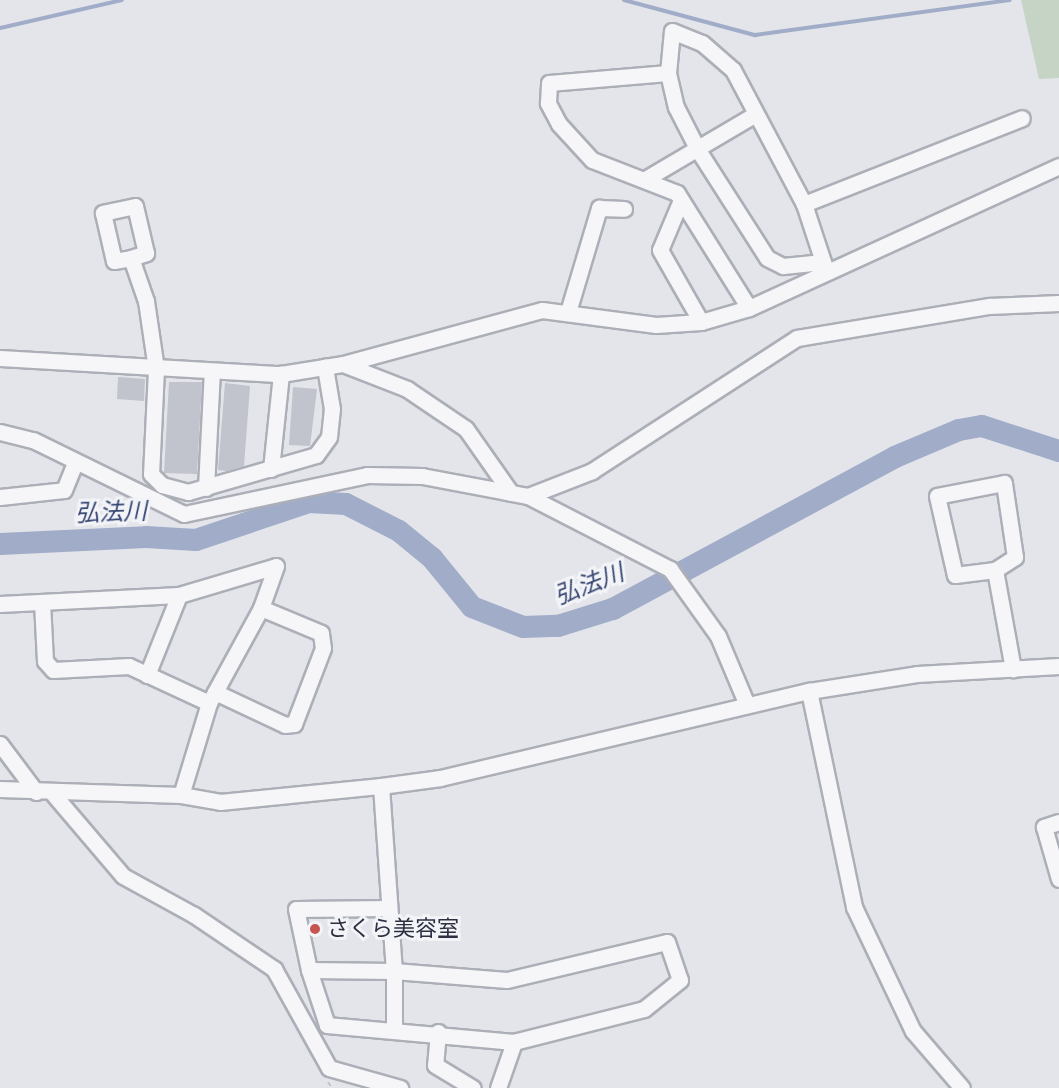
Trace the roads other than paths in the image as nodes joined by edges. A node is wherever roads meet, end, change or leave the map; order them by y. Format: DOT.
graph roads {
  1 [pos="668,73"];
  2 [pos="754,115"];
  3 [pos="1022,118"];
  4 [pos="698,150"];
  5 [pos="1059,166"];
  6 [pos="646,178"];
  7 [pos="681,200"];
  8 [pos="804,204"];
  9 [pos="624,209"];
  10 [pos="131,258"];
  11 [pos="825,266"];
  12 [pos="1059,303"];
  13 [pos="749,308"];
  14 [pos="568,312"];
  15 [pos="701,322"];
  16 [pos="0,358"];
  17 [pos="343,364"];
  18 [pos="325,367"];
  19 [pos="156,369"];
  20 [pos="212,371"];
  21 [pos="281,374"];
  22 [pos="0,432"];
  23 [pos="75,463"];
  24 [pos="272,469"];
  25 [pos="206,488"];
  26 [pos="511,493"];
  27 [pos="528,496"];
  28 [pos="0,497"];
  29 [pos="995,570"];
  30 [pos="179,595"];
  31 [pos="42,602"];
  32 [pos="0,604"];
  33 [pos="261,608"];
  34 [pos="1059,666"];
  35 [pos="1013,669"];
  36 [pos="147,675"];
  37 [pos="809,691"];
  38 [pos="212,698"];
  39 [pos="747,705"];
  40 [pos="0,744"];
  41 [pos="381,786"];
  42 [pos="0,789"];
  43 [pos="36,792"];
  44 [pos="54,795"];
  45 [pos="181,795"];
  46 [pos="1059,822"];
  47 [pos="1059,879"];
  48 [pos="389,909"];
  49 [pos="309,970"];
  50 [pos="394,971"];
  51 [pos="394,1030"];
  52 [pos="438,1032"];
  53 [pos="514,1042"];
  54 [pos="400,1088"];
  55 [pos="473,1088"];
  56 [pos="498,1088"];
  57 [pos="962,1088"];
  1 -- 2 [label="street"];
  1 -- 4 [label="street"];
  1 -- 6 [label="street"];
  2 -- 4 [label="street"];
  2 -- 8 [label="street"];
  3 -- 8 [label="street"];
  4 -- 6 [label="street"];
  4 -- 11 [label="street"];
  5 -- 11 [label="street"];
  6 -- 7 [label="street"];
  7 -- 13 [label="street"];
  7 -- 15 [label="street"];
  8 -- 11 [label="street"];
  9 -- 14 [label="street"];
  10 -- 19 [label="street"];
  11 -- 13 [label="street"];
  12 -- 27 [label="street"];
  13 -- 15 [label="street"];
  14 -- 15 [label="street"];
  14 -- 17 [label="street"];
  16 -- 19 [label="street"];
  17 -- 18 [label="street"];
  17 -- 26 [label="street"];
  18 -- 21 [label="street"];
  18 -- 24 [label="street"];
  19 -- 20 [label="street"];
  19 -- 25 [label="street"];
  20 -- 21 [label="street"];
  20 -- 25 [label="street"];
  21 -- 24 [label="street"];
  22 -- 23 [label="street"];
  23 -- 26 [label="street"];
  23 -- 28 [label="street"];
  24 -- 25 [label="street"];
  26 -- 27 [label="street"];
  27 -- 39 [label="street"];
  29 -- 29 [label="street"];
  29 -- 35 [label="street"];
  30 -- 31 [label="street"];
  30 -- 33 [label="street"];
  30 -- 36 [label="street"];
  31 -- 32 [label="street"];
  31 -- 36 [label="street"];
  33 -- 38 [label="street"];
  33 -- 38 [label="street"];
  34 -- 35 [label="street"];
  35 -- 37 [label="street"];
  36 -- 38 [label="street"];
  37 -- 39 [label="street"];
  37 -- 57 [label="street"];
  38 -- 45 [label="street"];
  39 -- 41 [label="street"];
  40 -- 43 [label="street"];
  41 -- 45 [label="street"];
  41 -- 48 [label="street"];
  42 -- 43 [label="street"];
  43 -- 44 [label="street"];
  44 -- 45 [label="street"];
  44 -- 54 [label="street"];
  46 -- 47 [label="street"];
  48 -- 49 [label="street"];
  48 -- 50 [label="street"];
  49 -- 50 [label="street"];
  49 -- 51 [label="street"];
  50 -- 51 [label="street"];
  50 -- 53 [label="street"];
  51 -- 52 [label="street"];
  52 -- 53 [label="street"];
  52 -- 55 [label="street"];
  53 -- 56 [label="street"];
}
